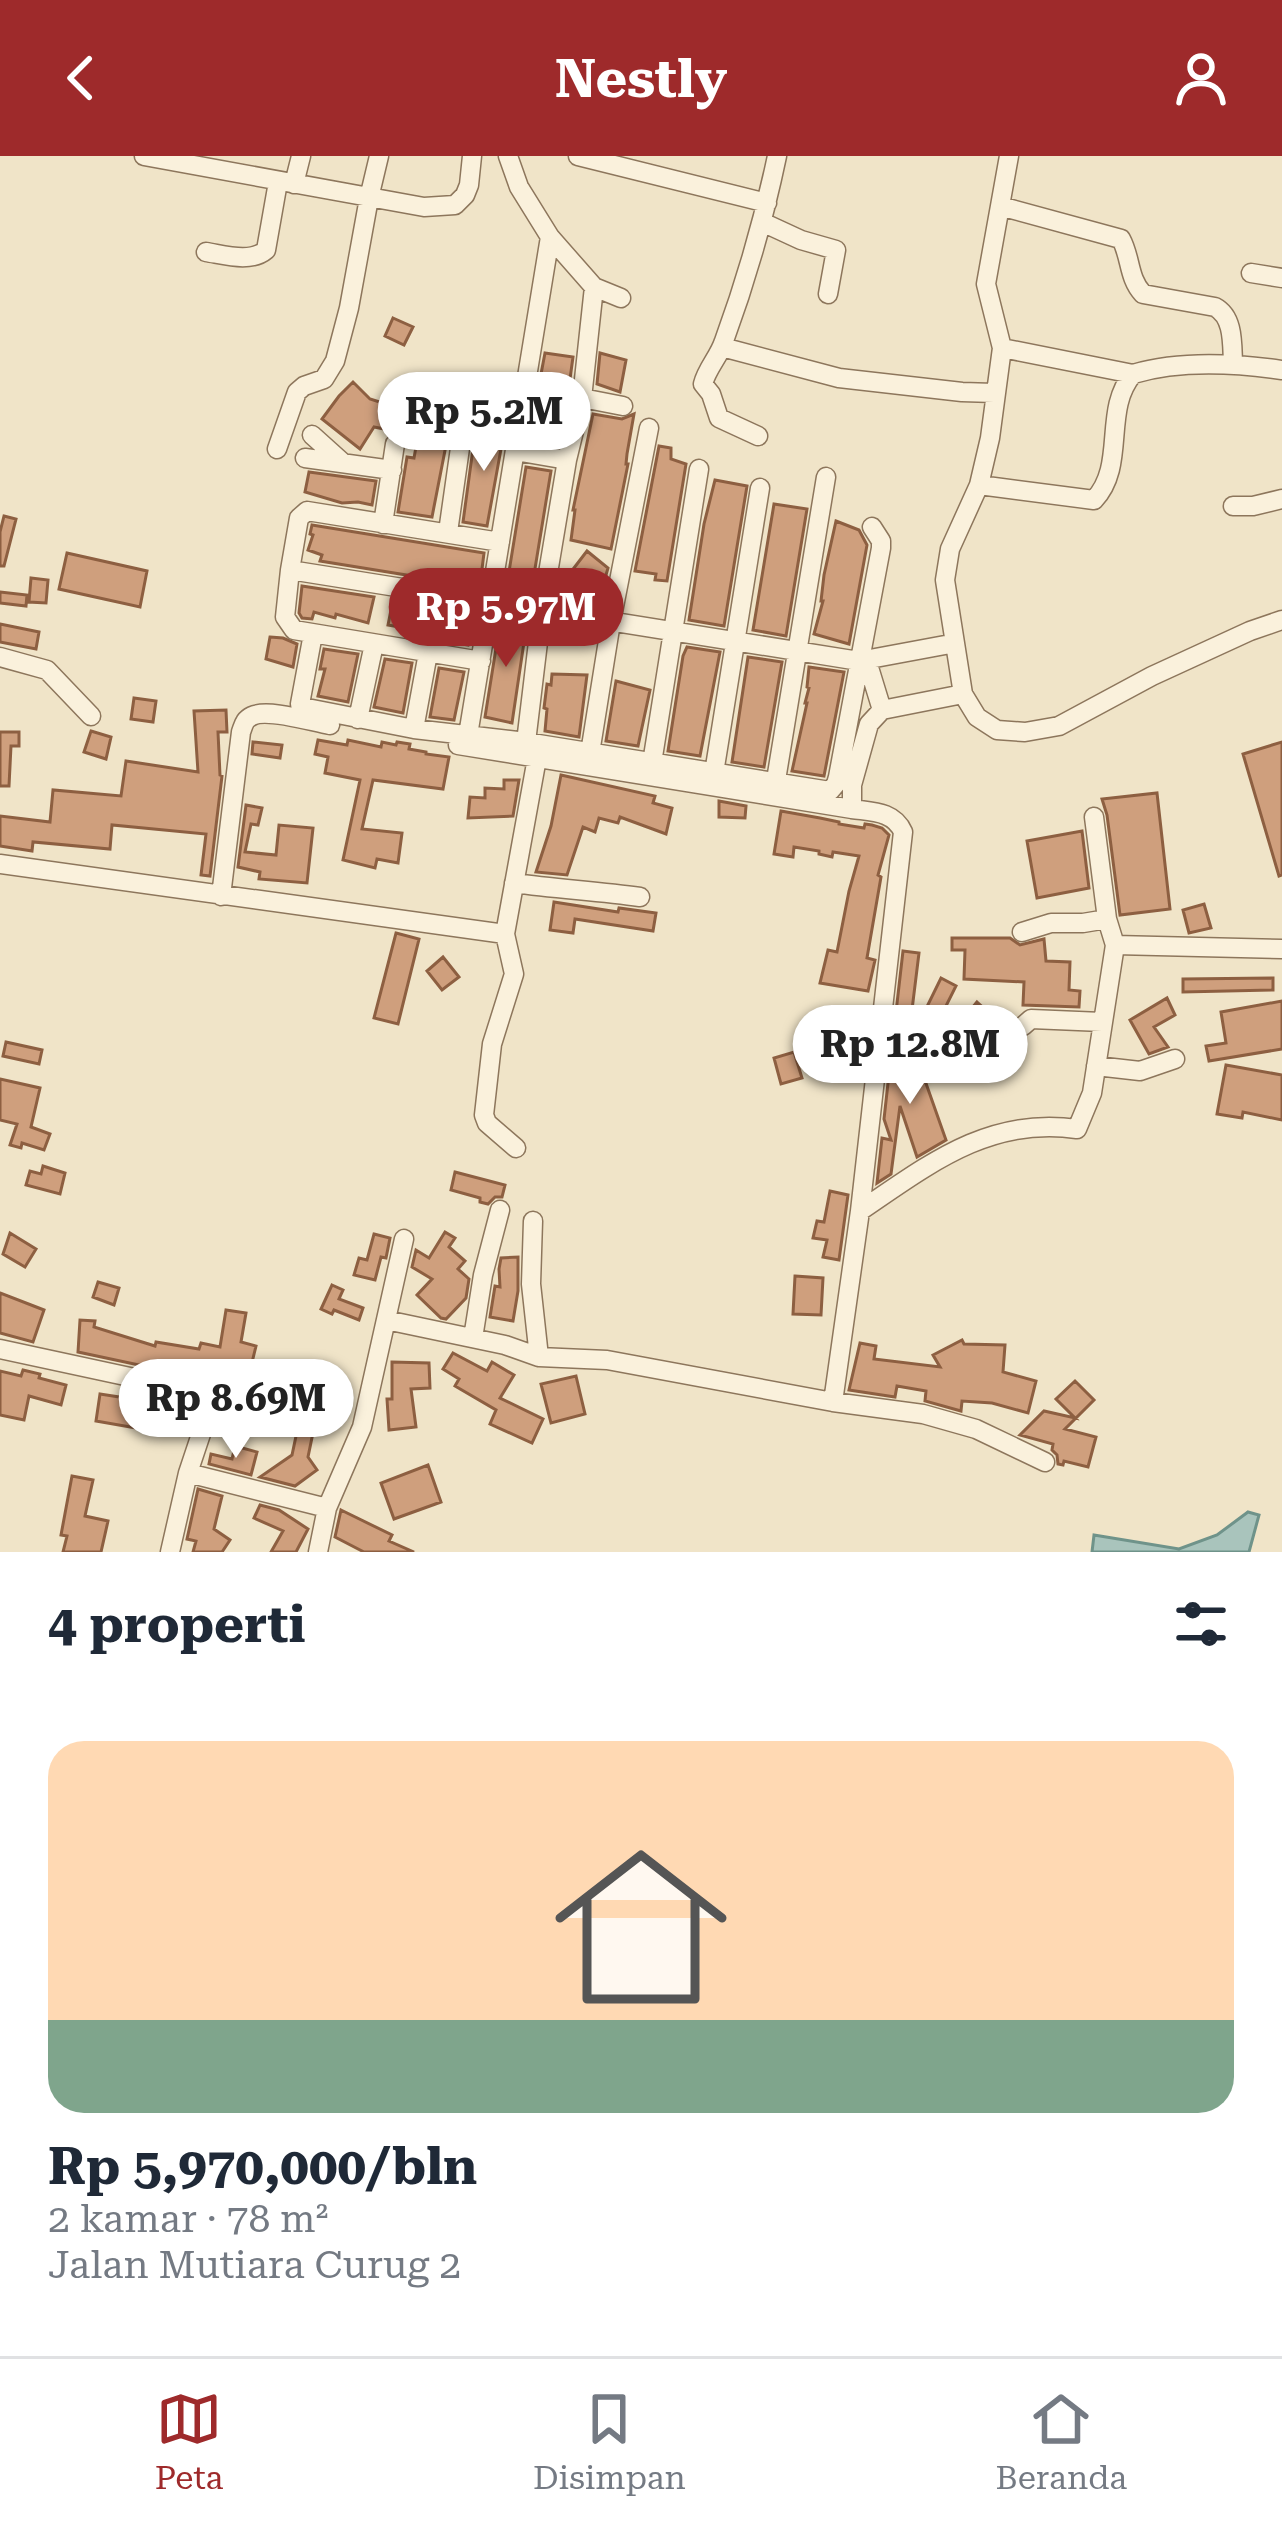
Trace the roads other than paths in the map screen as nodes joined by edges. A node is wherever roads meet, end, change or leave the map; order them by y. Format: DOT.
graph roads {
  1 [pos="145,156"];
  2 [pos="301,156"];
  3 [pos="379,156"];
  4 [pos="472,156"];
  5 [pos="508,156"];
  6 [pos="578,156"];
  7 [pos="777,156"];
  8 [pos="1010,156"];
  9 [pos="643,164"];
  10 [pos="286,183"];
  11 [pos="368,198"];
  12 [pos="1000,206"];
  13 [pos="764,212"];
  14 [pos="550,237"];
  15 [pos="206,252"];
  16 [pos="1251,273"];
  17 [pos="1282,278"];
  18 [pos="595,287"];
  19 [pos="828,294"];
  20 [pos="621,298"];
  21 [pos="722,347"];
  22 [pos="1002,347"];
  23 [pos="1233,363"];
  24 [pos="1282,370"];
  25 [pos="1132,374"];
  26 [pos="994,393"];
  27 [pos="582,398"];
  28 [pos="623,406"];
  29 [pos="649,428"];
  30 [pos="462,434"];
  31 [pos="312,435"];
  32 [pos="758,436"];
  33 [pos="395,444"];
  34 [pos="277,449"];
  35 [pos="515,451"];
  36 [pos="305,458"];
  37 [pos="567,460"];
  38 [pos="342,462"];
  39 [pos="699,469"];
  40 [pos="392,470"];
  41 [pos="826,477"];
  42 [pos="979,485"];
  43 [pos="760,488"];
  44 [pos="1282,499"];
  45 [pos="1233,506"];
  46 [pos="383,524"];
  47 [pos="872,527"];
  48 [pos="448,532"];
  49 [pos="500,542"];
  50 [pos="290,570"];
  51 [pos="490,602"];
  52 [pos="542,609"];
  53 [pos="1282,620"];
  54 [pos="611,622"];
  55 [pos="674,630"];
  56 [pos="313,634"];
  57 [pos="737,640"];
  58 [pos="374,644"];
  59 [pos="945,645"];
  60 [pos="798,650"];
  61 [pos="428,653"];
  62 [pos="0,657"];
  63 [pos="863,661"];
  64 [pos="482,662"];
  65 [pos="963,694"];
  66 [pos="882,710"];
  67 [pos="91,716"];
  68 [pos="358,718"];
  69 [pos="414,729"];
  70 [pos="468,735"];
  71 [pos="531,750"];
  72 [pos="590,753"];
  73 [pos="652,764"];
  74 [pos="714,772"];
  75 [pos="776,781"];
  76 [pos="853,809"];
  77 [pos="1094,818"];
  78 [pos="0,864"];
  79 [pos="514,883"];
  80 [pos="221,896"];
  81 [pos="640,897"];
  82 [pos="1107,919"];
  83 [pos="1022,932"];
  84 [pos="506,934"];
  85 [pos="1114,945"];
  86 [pos="1282,949"];
  87 [pos="1102,1022"];
  88 [pos="1023,1026"];
  89 [pos="1175,1060"];
  90 [pos="1096,1066"];
  91 [pos="516,1148"];
  92 [pos="500,1210"];
  93 [pos="860,1211"];
  94 [pos="533,1221"];
  95 [pos="404,1239"];
  96 [pos="386,1320"];
  97 [pos="473,1338"];
  98 [pos="0,1349"];
  99 [pos="539,1357"];
  100 [pos="833,1402"];
  101 [pos="1045,1462"];
  102 [pos="188,1473"];
  103 [pos="327,1508"];
  104 [pos="170,1552"];
  105 [pos="318,1552"];
  1 -- 10 [label="street"];
  2 -- 10 [label="street"];
  3 -- 11 [label="street"];
  4 -- 11 [label="street"];
  5 -- 14 [label="street"];
  6 -- 9 [label="street"];
  7 -- 13 [label="street"];
  8 -- 12 [label="street"];
  9 -- 13 [label="street"];
  10 -- 11 [label="street"];
  10 -- 15 [label="street"];
  11 -- 34 [label="street"];
  12 -- 22 [label="street"];
  12 -- 23 [label="street"];
  13 -- 19 [label="street"];
  13 -- 21 [label="street"];
  14 -- 18 [label="street"];
  14 -- 35 [label="street"];
  16 -- 17 [label="street"];
  18 -- 20 [label="street"];
  18 -- 27 [label="street"];
  21 -- 26 [label="street"];
  21 -- 32 [label="street"];
  22 -- 25 [label="street"];
  22 -- 26 [label="street"];
  23 -- 24 [label="street"];
  23 -- 25 [label="street"];
  25 -- 42 [label="street"];
  26 -- 42 [label="street"];
  27 -- 28 [label="street"];
  27 -- 37 [label="street"];
  29 -- 54 [label="street"];
  30 -- 48 [label="street"];
  31 -- 38 [label="street"];
  33 -- 40 [label="street"];
  35 -- 37 [label="street"];
  35 -- 49 [label="street"];
  36 -- 38 [label="street"];
  37 -- 52 [label="street"];
  38 -- 40 [label="street"];
  39 -- 55 [label="street"];
  40 -- 46 [label="street"];
  41 -- 60 [label="street"];
  42 -- 65 [label="street"];
  43 -- 57 [label="street"];
  44 -- 45 [label="street"];
  46 -- 48 [label="street"];
  46 -- 50 [label="street"];
  47 -- 63 [label="street"];
  48 -- 49 [label="street"];
  49 -- 51 [label="street"];
  50 -- 51 [label="street"];
  50 -- 56 [label="street"];
  51 -- 52 [label="street"];
  51 -- 64 [label="street"];
  52 -- 54 [label="street"];
  52 -- 71 [label="street"];
  53 -- 65 [label="street"];
  54 -- 55 [label="street"];
  54 -- 72 [label="street"];
  55 -- 57 [label="street"];
  55 -- 73 [label="street"];
  56 -- 58 [label="street"];
  56 -- 68 [label="street"];
  57 -- 60 [label="street"];
  57 -- 74 [label="street"];
  58 -- 61 [label="street"];
  58 -- 68 [label="street"];
  59 -- 63 [label="street"];
  60 -- 63 [label="street"];
  60 -- 75 [label="street"];
  61 -- 64 [label="street"];
  61 -- 69 [label="street"];
  62 -- 67 [label="street"];
  63 -- 66 [label="street"];
  63 -- 75 [label="street"];
  64 -- 70 [label="street"];
  65 -- 66 [label="street"];
  66 -- 76 [label="street"];
  68 -- 69 [label="street"];
  69 -- 70 [label="street"];
  70 -- 71 [label="street"];
  71 -- 72 [label="street"];
  71 -- 76 [label="street"];
  71 -- 79 [label="street"];
  71 -- 80 [label="street"];
  72 -- 73 [label="street"];
  73 -- 74 [label="street"];
  74 -- 75 [label="street"];
  76 -- 93 [label="street"];
  77 -- 82 [label="street"];
  78 -- 80 [label="street"];
  79 -- 81 [label="street"];
  79 -- 84 [label="street"];
  80 -- 84 [label="street"];
  82 -- 83 [label="street"];
  82 -- 85 [label="street"];
  84 -- 91 [label="street"];
  85 -- 86 [label="street"];
  85 -- 87 [label="street"];
  87 -- 88 [label="street"];
  87 -- 90 [label="street"];
  89 -- 90 [label="street"];
  90 -- 93 [label="street"];
  92 -- 97 [label="street"];
  93 -- 100 [label="street"];
  94 -- 99 [label="street"];
  95 -- 96 [label="street"];
  96 -- 97 [label="street"];
  96 -- 103 [label="street"];
  97 -- 99 [label="street"];
  98 -- 102 [label="street"];
  99 -- 100 [label="street"];
  100 -- 101 [label="street"];
  102 -- 103 [label="street"];
  102 -- 104 [label="street"];
  103 -- 105 [label="street"];
}
